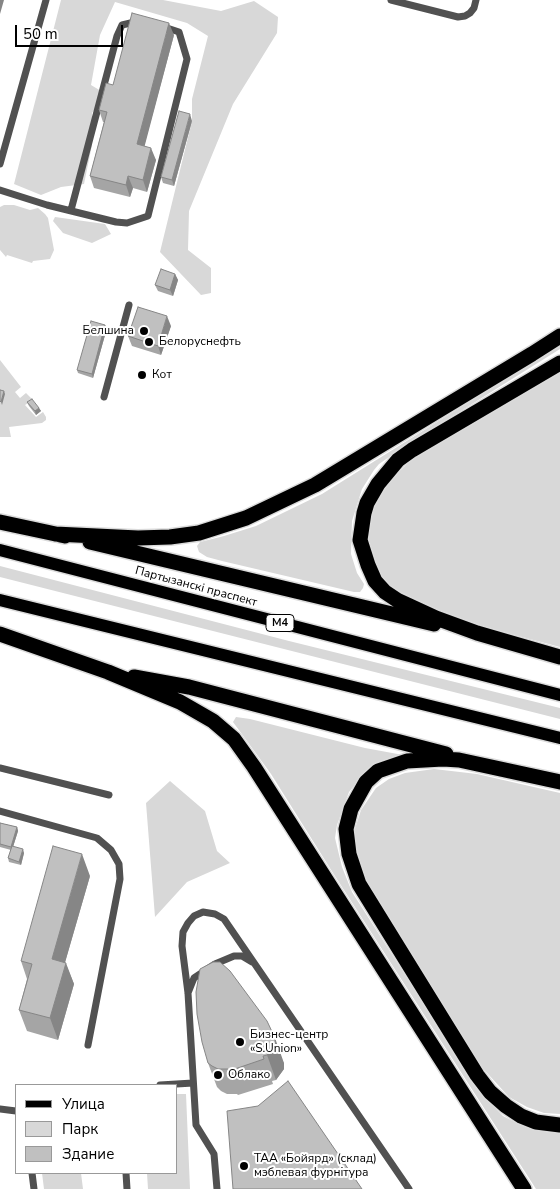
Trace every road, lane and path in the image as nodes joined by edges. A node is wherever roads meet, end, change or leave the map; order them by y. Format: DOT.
graph roads {
  1 [pos="46,0"];
  2 [pos="391,0"];
  3 [pos="476,0"];
  4 [pos="145,22"];
  5 [pos="153,25"];
  6 [pos="0,164"];
  7 [pos="0,190"];
  8 [pos="71,210"];
  9 [pos="129,304"];
  10 [pos="560,336"];
  11 [pos="560,362"];
  12 [pos="104,396"];
  13 [pos="0,522"];
  14 [pos="55,534"];
  15 [pos="0,550"];
  16 [pos="0,600"];
  17 [pos="0,634"];
  18 [pos="478,634"];
  19 [pos="560,658"];
  20 [pos="108,672"];
  21 [pos="560,695"];
  22 [pos="560,738"];
  23 [pos="0,768"];
  24 [pos="543,778"];
  25 [pos="560,782"];
  26 [pos="109,795"];
  27 [pos="0,811"];
  28 [pos="255,964"];
  29 [pos="188,993"];
  30 [pos="88,1045"];
  31 [pos="193,1083"];
  32 [pos="176,1084"];
  33 [pos="0,1109"];
  34 [pos="15,1110"];
  35 [pos="560,1125"];
  36 [pos="32,1174"];
  37 [pos="126,1174"];
  38 [pos="34,1189"];
  39 [pos="127,1189"];
  40 [pos="217,1189"];
  41 [pos="409,1189"];
  42 [pos="524,1189"];
  1 -- 6 [label="lane"];
  2 -- 3 [label="lane"];
  4 -- 8 [label="lane"];
  5 -- 8 [label="lane"];
  7 -- 8 [label="lane"];
  9 -- 12 [label="lane"];
  10 -- 14 [label="highway"];
  11 -- 18 [label="highway"];
  13 -- 14 [label="highway"];
  14 -- 18 [label="highway"];
  15 -- 21 [label="main road, Партызанскі праспект / М4"];
  16 -- 22 [label="main road"];
  17 -- 20 [label="highway"];
  18 -- 19 [label="highway"];
  20 -- 24 [label="highway"];
  20 -- 42 [label="highway"];
  23 -- 26 [label="lane"];
  24 -- 25 [label="highway"];
  24 -- 35 [label="highway"];
  27 -- 30 [label="lane"];
  28 -- 29 [label="lane"];
  28 -- 29 [label="lane"];
  28 -- 41 [label="lane"];
  29 -- 31 [label="lane"];
  31 -- 32 [label="lane"];
  31 -- 40 [label="lane"];
  33 -- 34 [label="lane"];
  36 -- 38 [label="lane"];
  37 -- 39 [label="lane"];
}
